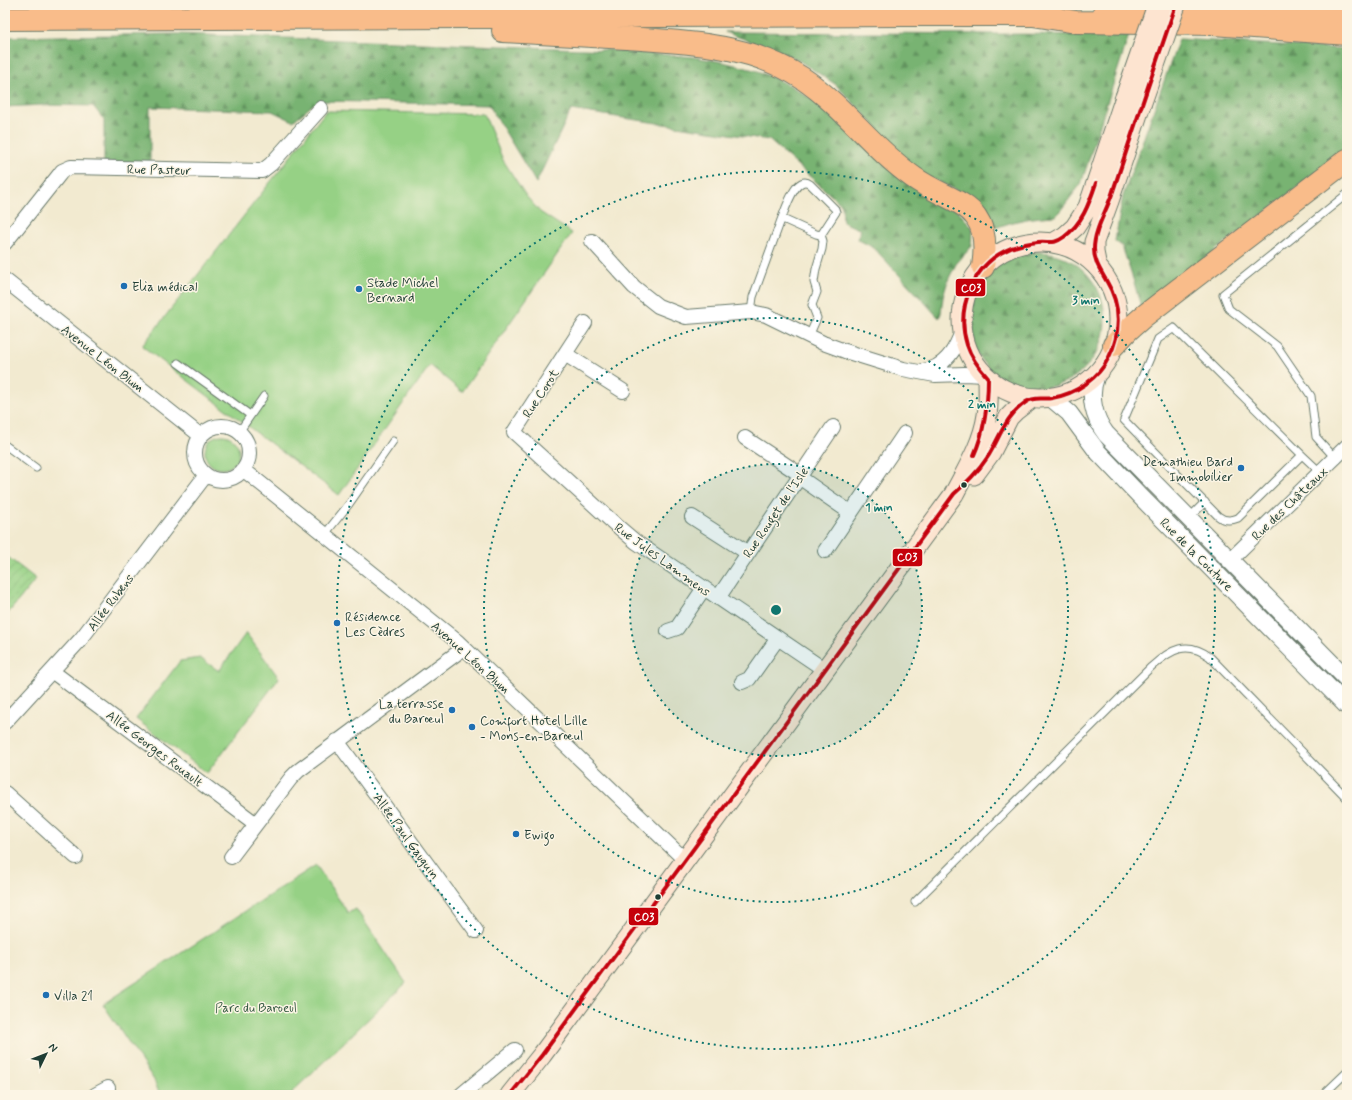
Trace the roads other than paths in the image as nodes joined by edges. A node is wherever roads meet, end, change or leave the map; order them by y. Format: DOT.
graph roads {
  1 [pos="1157,5"];
  2 [pos="1176,5"];
  3 [pos="1347,13"];
  4 [pos="1033,16"];
  5 [pos="266,18"];
  6 [pos="5,19"];
  7 [pos="1347,34"];
  8 [pos="1133,101"];
  9 [pos="321,108"];
  10 [pos="1347,160"];
  11 [pos="1347,194"];
  12 [pos="781,220"];
  13 [pos="821,235"];
  14 [pos="592,241"];
  15 [pos="5,243"];
  16 [pos="1053,243"];
  17 [pos="983,267"];
  18 [pos="1098,267"];
  19 [pos="5,280"];
  20 [pos="751,312"];
  21 [pos="585,323"];
  22 [pos="963,328"];
  23 [pos="808,336"];
  24 [pos="1114,345"];
  25 [pos="565,354"];
  26 [pos="178,363"];
  27 [pos="919,372"];
  28 [pos="986,376"];
  29 [pos="1096,376"];
  30 [pos="623,391"];
  31 [pos="264,396"];
  32 [pos="1032,398"];
  33 [pos="1051,398"];
  34 [pos="250,415"];
  35 [pos="833,427"];
  36 [pos="239,432"];
  37 [pos="514,432"];
  38 [pos="905,433"];
  39 [pos="201,436"];
  40 [pos="744,438"];
  41 [pos="393,441"];
  42 [pos="5,445"];
  43 [pos="1347,446"];
  44 [pos="1302,455"];
  45 [pos="1335,458"];
  46 [pos="36,468"];
  47 [pos="244,470"];
  48 [pos="1320,472"];
  49 [pos="206,475"];
  50 [pos="800,476"];
  51 [pos="954,494"];
  52 [pos="1205,502"];
  53 [pos="851,513"];
  54 [pos="692,517"];
  55 [pos="1188,518"];
  56 [pos="325,534"];
  57 [pos="825,551"];
  58 [pos="748,553"];
  59 [pos="1230,560"];
  60 [pos="704,588"];
  61 [pos="718,598"];
  62 [pos="668,631"];
  63 [pos="778,638"];
  64 [pos="464,648"];
  65 [pos="825,670"];
  66 [pos="53,672"];
  67 [pos="1347,679"];
  68 [pos="742,682"];
  69 [pos="1347,706"];
  70 [pos="5,722"];
  71 [pos="337,741"];
  72 [pos="5,793"];
  73 [pos="1347,798"];
  74 [pos="256,824"];
  75 [pos="76,857"];
  76 [pos="231,857"];
  77 [pos="685,860"];
  78 [pos="915,902"];
  79 [pos="476,931"];
  80 [pos="515,1050"];
  81 [pos="1347,1072"];
  82 [pos="108,1088"];
  83 [pos="95,1095"];
  84 [pos="461,1095"];
  85 [pos="510,1095"];
  86 [pos="1323,1095"];
  1 -- 8 [label="main road, bridge"];
  2 -- 8 [label="main road, bridge"];
  3 -- 4 [label="highway"];
  4 -- 5 [label="highway"];
  4 -- 7 [label="highway"];
  5 -- 6 [label="highway"];
  5 -- 17 [label="highway"];
  8 -- 16 [label="main road"];
  8 -- 18 [label="main road"];
  9 -- 15 [label="street, Rue Pasteur"];
  10 -- 24 [label="highway"];
  11 -- 45 [label="lane"];
  12 -- 13 [label="lane"];
  12 -- 13 [label="lane"];
  12 -- 20 [label="lane"];
  13 -- 23 [label="lane"];
  14 -- 20 [label="street"];
  16 -- 17 [label="main road"];
  16 -- 18 [label="main road"];
  17 -- 22 [label="main road"];
  18 -- 24 [label="main road"];
  19 -- 39 [label="street, Avenue Léon Blum"];
  20 -- 23 [label="street"];
  21 -- 25 [label="street, Rue Corot"];
  22 -- 27 [label="street"];
  22 -- 28 [label="main road"];
  23 -- 27 [label="street"];
  24 -- 29 [label="main road"];
  25 -- 30 [label="street, Rue Corot"];
  25 -- 37 [label="street, Rue Corot"];
  26 -- 34 [label="lane"];
  27 -- 28 [label="street"];
  28 -- 32 [label="main road"];
  28 -- 51 [label="main road"];
  29 -- 33 [label="main road"];
  29 -- 55 [label="street, Rue de la Couture"];
  31 -- 34 [label="lane"];
  32 -- 33 [label="main road"];
  32 -- 51 [label="main road"];
  33 -- 69 [label="street, Rue de la Couture"];
  34 -- 36 [label="lane"];
  35 -- 50 [label="street, Rue Rouget de l'Isle"];
  36 -- 39 [label="street"];
  36 -- 47 [label="street"];
  37 -- 60 [label="street, Rue Jules Lammens"];
  38 -- 53 [label="street"];
  39 -- 49 [label="street"];
  40 -- 50 [label="street"];
  41 -- 56 [label="lane"];
  42 -- 46 [label="lane"];
  43 -- 45 [label="street, Rue des Châteaux"];
  44 -- 48 [label="lane"];
  44 -- 52 [label="lane"];
  44 -- 52 [label="lane"];
  45 -- 48 [label="street, Rue des Châteaux"];
  47 -- 49 [label="street"];
  47 -- 56 [label="street, Avenue Léon Blum"];
  48 -- 59 [label="street, Rue des Châteaux"];
  49 -- 66 [label="street, Allée Rubens"];
  50 -- 53 [label="street"];
  50 -- 58 [label="street, Rue Rouget de l'Isle"];
  51 -- 65 [label="main road"];
  52 -- 55 [label="lane"];
  53 -- 57 [label="street"];
  54 -- 58 [label="street"];
  55 -- 59 [label="street, Rue de la Couture"];
  56 -- 64 [label="street, Avenue Léon Blum"];
  58 -- 61 [label="street, Rue Rouget de l'Isle"];
  59 -- 67 [label="street, Rue de la Couture"];
  60 -- 61 [label="street, Rue Jules Lammens"];
  60 -- 62 [label="street"];
  61 -- 63 [label="street, Rue Jules Lammens"];
  63 -- 65 [label="street, Rue Jules Lammens"];
  63 -- 68 [label="street"];
  64 -- 71 [label="street"];
  64 -- 77 [label="street, Avenue Léon Blum"];
  65 -- 77 [label="main road"];
  66 -- 70 [label="street, Allée Rubens"];
  66 -- 74 [label="street, Allée Georges Rouault"];
  71 -- 74 [label="street"];
  71 -- 79 [label="street, Allée Paul Gauguin"];
  72 -- 75 [label="street"];
  73 -- 78 [label="lane"];
  74 -- 76 [label="street"];
  77 -- 85 [label="main road"];
  80 -- 84 [label="street"];
  81 -- 86 [label="lane"];
  82 -- 83 [label="street"];
}
